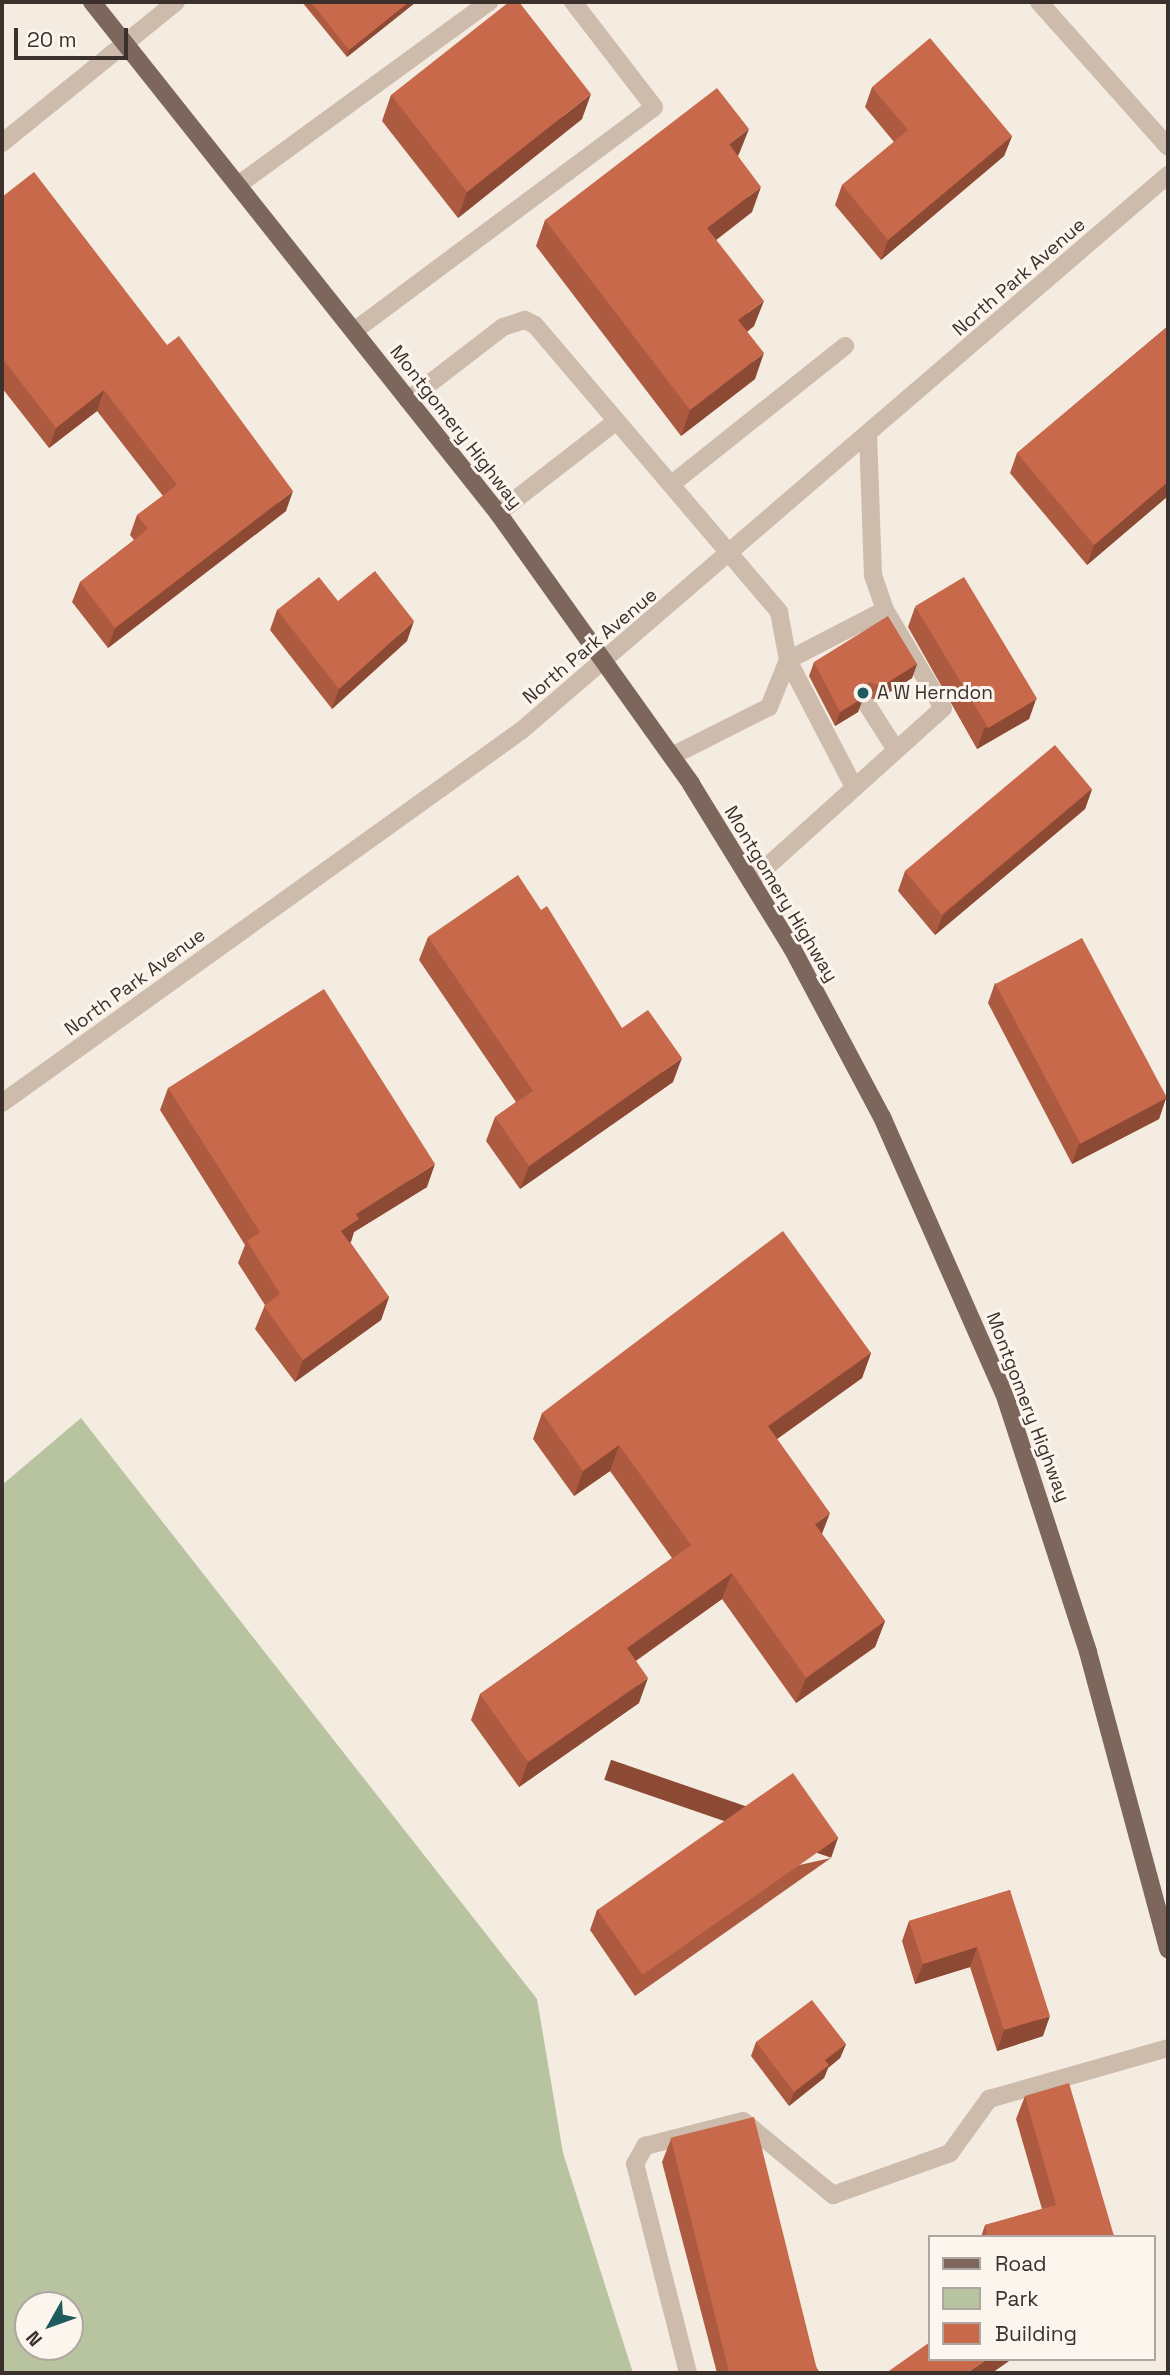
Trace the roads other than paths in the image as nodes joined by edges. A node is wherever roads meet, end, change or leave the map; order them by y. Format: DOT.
graph roads {
  1 [pos="92,2"];
  2 [pos="176,2"];
  3 [pos="489,2"];
  4 [pos="573,2"];
  5 [pos="1039,2"];
  6 [pos="128,47"];
  7 [pos="2,144"];
  8 [pos="1168,148"];
  9 [pos="1168,176"];
  10 [pos="237,185"];
  11 [pos="354,331"];
  12 [pos="845,346"];
  13 [pos="408,400"];
  14 [pos="614,423"];
  15 [pos="868,435"];
  16 [pos="673,483"];
  17 [pos="498,513"];
  18 [pos="732,555"];
  19 [pos="885,610"];
  20 [pos="788,660"];
  21 [pos="606,661"];
  22 [pos="867,706"];
  23 [pos="896,750"];
  24 [pos="672,757"];
  25 [pos="854,787"];
  26 [pos="751,881"];
  27 [pos="2,1103"];
  28 [pos="1168,1949"];
  29 [pos="1168,2048"];
  30 [pos="688,2373"];
  1 -- 6 [label="main road, Montgomery Highway"];
  2 -- 6 [label="street"];
  3 -- 10 [label="street"];
  4 -- 11 [label="street"];
  5 -- 8 [label="street"];
  6 -- 7 [label="street"];
  6 -- 10 [label="main road, Montgomery Highway"];
  9 -- 15 [label="street, North Park Avenue"];
  10 -- 11 [label="main road, Montgomery Highway"];
  11 -- 13 [label="main road, Montgomery Highway"];
  12 -- 16 [label="street"];
  13 -- 14 [label="street"];
  13 -- 17 [label="main road, Montgomery Highway"];
  14 -- 16 [label="street"];
  14 -- 17 [label="street"];
  15 -- 18 [label="street, North Park Avenue"];
  15 -- 19 [label="street"];
  16 -- 18 [label="street"];
  17 -- 21 [label="main road, Montgomery Highway"];
  18 -- 20 [label="street"];
  18 -- 21 [label="street, North Park Avenue"];
  19 -- 20 [label="street"];
  19 -- 23 [label="street"];
  20 -- 24 [label="street"];
  20 -- 25 [label="street"];
  21 -- 24 [label="main road, Montgomery Highway"];
  21 -- 27 [label="street, North Park Avenue"];
  22 -- 23 [label="street"];
  23 -- 25 [label="street"];
  24 -- 26 [label="main road, Montgomery Highway"];
  25 -- 26 [label="street"];
  26 -- 28 [label="main road, Montgomery Highway"];
  29 -- 30 [label="street"];
}
